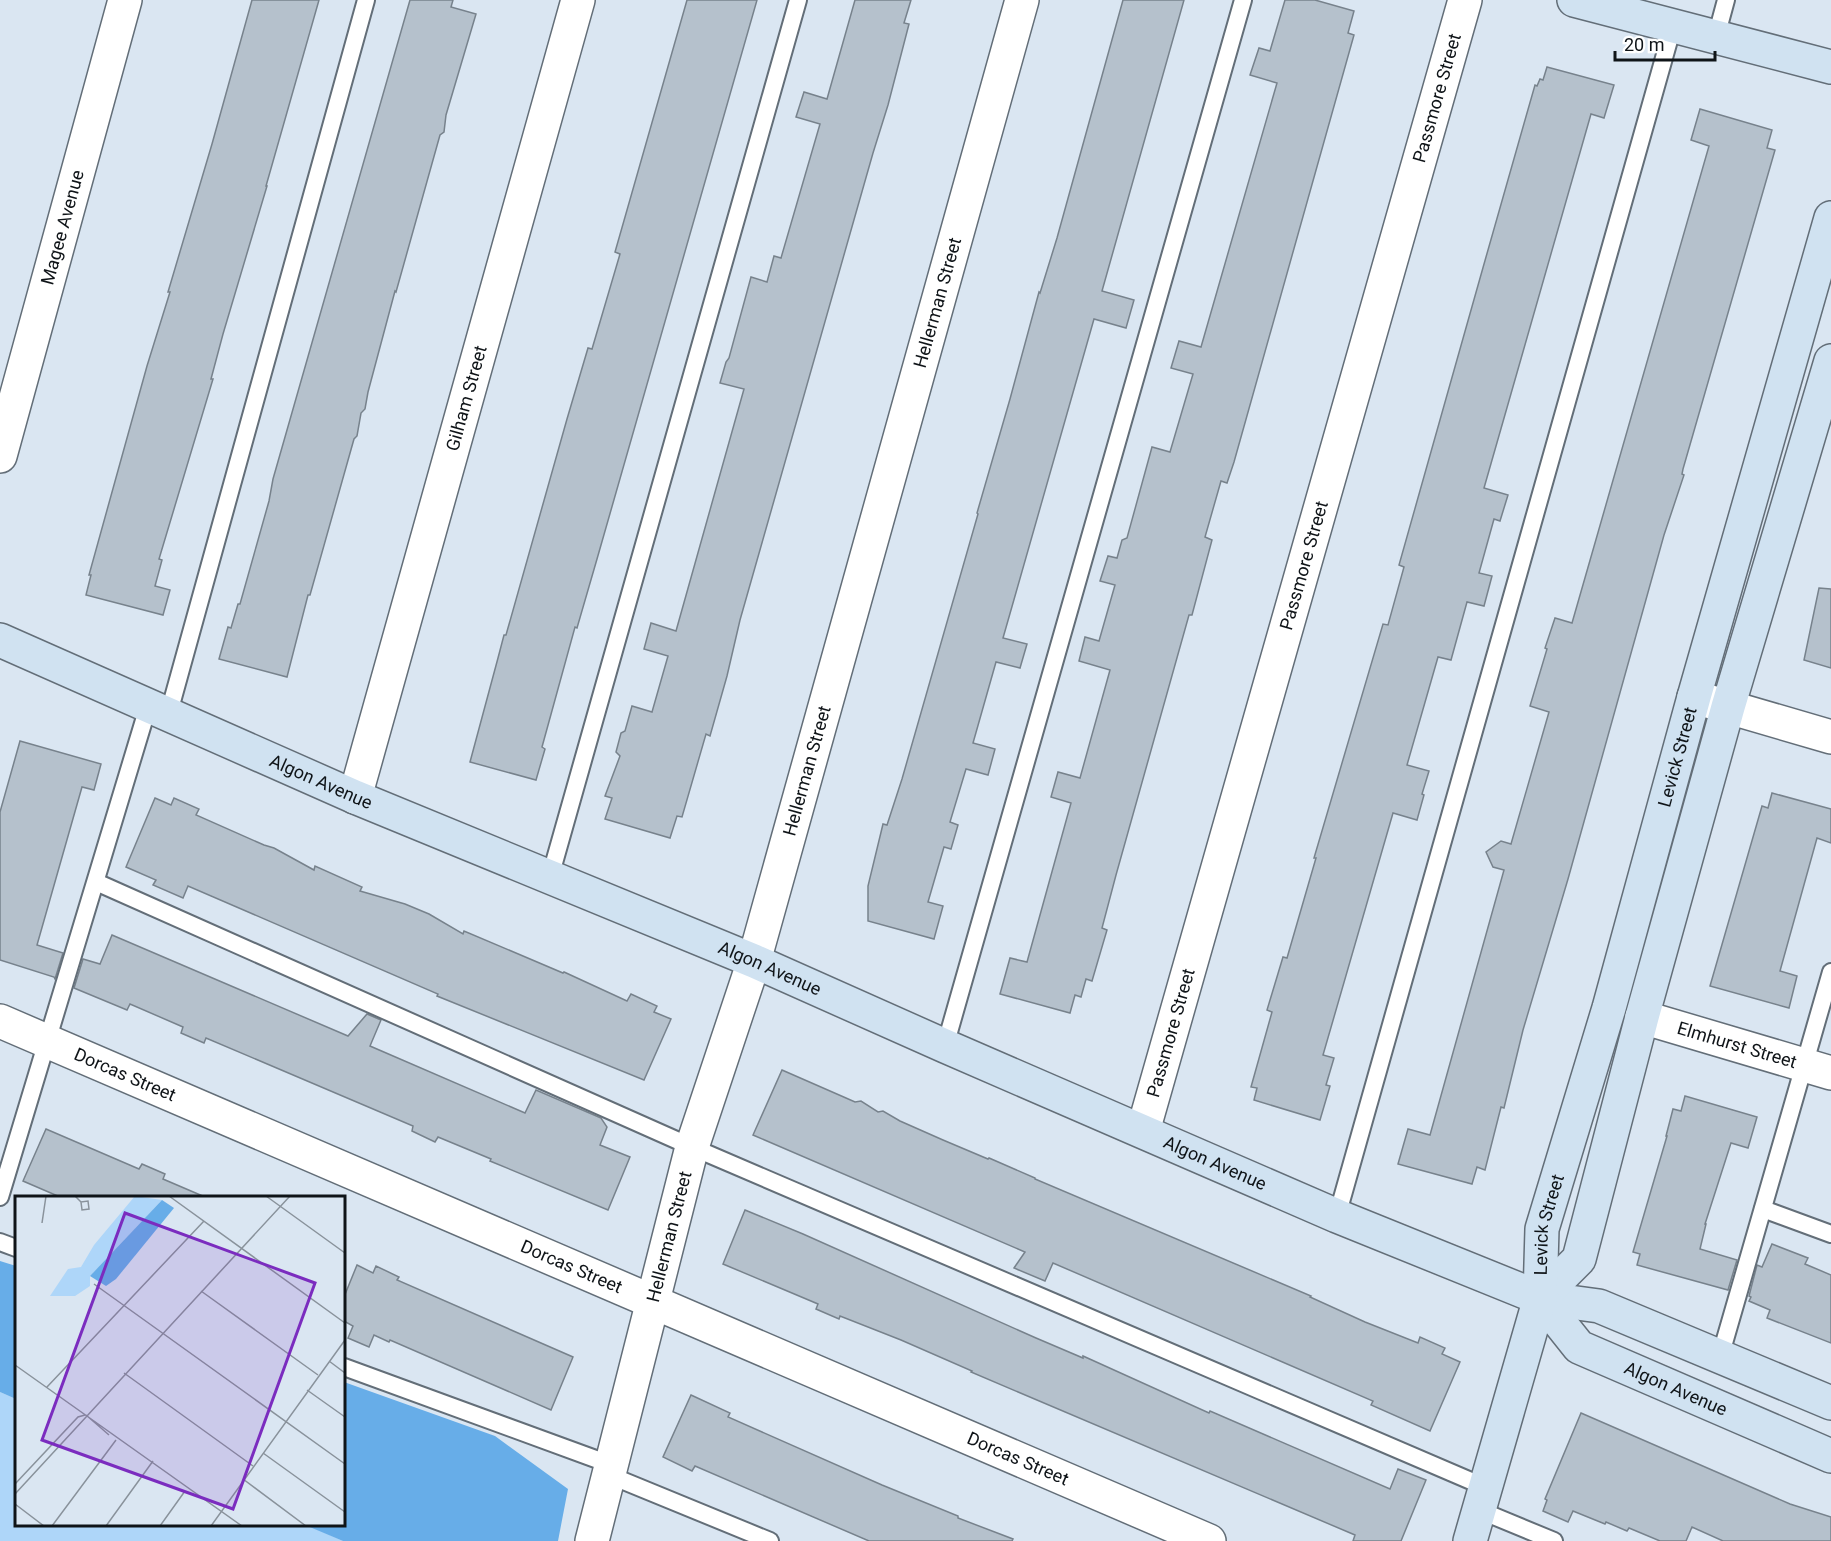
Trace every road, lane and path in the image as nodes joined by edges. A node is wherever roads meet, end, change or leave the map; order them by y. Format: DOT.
graph roads {
  1 [pos="125,0"];
  2 [pos="366,0"];
  3 [pos="579,0"];
  4 [pos="798,0"];
  5 [pos="1022,0"];
  6 [pos="1243,0"];
  7 [pos="1465,0"];
  8 [pos="1726,0"];
  9 [pos="1587,2"];
  10 [pos="1673,26"];
  11 [pos="1716,37"];
  12 [pos="1831,67"];
  13 [pos="1831,218"];
  14 [pos="1828,381"];
  15 [pos="0,456"];
  16 [pos="0,640"];
  17 [pos="1694,697"];
  18 [pos="1728,707"];
  19 [pos="158,712"];
  20 [pos="1831,737"];
  21 [pos="355,797"];
  22 [pos="550,877"];
  23 [pos="96,882"];
  24 [pos="754,961"];
  25 [pos="1831,972"];
  26 [pos="1642,1017"];
  27 [pos="0,1021"];
  28 [pos="47,1041"];
  29 [pos="945,1046"];
  30 [pos="1818,1069"];
  31 [pos="1143,1131"];
  32 [pos="692,1147"];
  33 [pos="0,1197"];
  34 [pos="1763,1209"];
  35 [pos="1337,1216"];
  36 [pos="1831,1234"];
  37 [pos="0,1242"];
  38 [pos="15,1248"];
  39 [pos="1540,1298"];
  40 [pos="653,1301"];
  41 [pos="1720,1357"];
  42 [pos="345,1367"];
  43 [pos="1831,1404"];
  44 [pos="1831,1456"];
  45 [pos="610,1470"];
  46 [pos="1482,1499"];
  47 [pos="592,1541"];
  48 [pos="770,1541"];
  49 [pos="1209,1541"];
  50 [pos="1470,1541"];
  51 [pos="1554,1541"];
  1 -- 15 [label="street, Magee Avenue"];
  2 -- 19 [label="lane"];
  3 -- 21 [label="street, Gilham Street"];
  4 -- 22 [label="lane"];
  5 -- 24 [label="street, Hellerman Street"];
  6 -- 29 [label="lane"];
  7 -- 31 [label="street, Passmore Street"];
  8 -- 11 [label="lane"];
  9 -- 10 [label="street"];
  10 -- 11 [label="street"];
  10 -- 35 [label="lane"];
  11 -- 12 [label="street"];
  13 -- 17 [label="street, Levick Street"];
  14 -- 18 [label="street, Levick Street"];
  16 -- 19 [label="street, Algon Avenue"];
  17 -- 18 [label="street"];
  17 -- 39 [label="street, Levick Street"];
  18 -- 20 [label="street"];
  18 -- 26 [label="street, Levick Street"];
  19 -- 21 [label="street, Algon Avenue"];
  19 -- 23 [label="lane"];
  21 -- 22 [label="street, Algon Avenue"];
  22 -- 24 [label="street, Algon Avenue"];
  23 -- 28 [label="lane"];
  23 -- 32 [label="lane"];
  24 -- 29 [label="street, Algon Avenue"];
  24 -- 32 [label="street, Hellerman Street"];
  25 -- 30 [label="lane"];
  26 -- 30 [label="street, Elmhurst Street"];
  26 -- 39 [label="street, Levick Street"];
  27 -- 28 [label="street, Dorcas Street"];
  28 -- 33 [label="lane"];
  28 -- 40 [label="street, Dorcas Street"];
  29 -- 31 [label="street, Algon Avenue"];
  30 -- 34 [label="lane"];
  31 -- 35 [label="street, Algon Avenue"];
  32 -- 40 [label="street, Hellerman Street"];
  32 -- 46 [label="lane"];
  34 -- 36 [label="lane"];
  34 -- 41 [label="lane"];
  35 -- 39 [label="street, Algon Avenue"];
  37 -- 38 [label="lane"];
  39 -- 41 [label="street, Algon Avenue"];
  39 -- 44 [label="street, Algon Avenue"];
  39 -- 46 [label="street, Levick Street"];
  40 -- 45 [label="street, Hellerman Street"];
  40 -- 49 [label="street, Dorcas Street"];
  41 -- 43 [label="street, Algon Avenue"];
  42 -- 45 [label="lane"];
  45 -- 47 [label="street, Hellerman Street"];
  45 -- 48 [label="lane"];
  46 -- 50 [label="street, Levick Street"];
  46 -- 51 [label="lane"];
}
